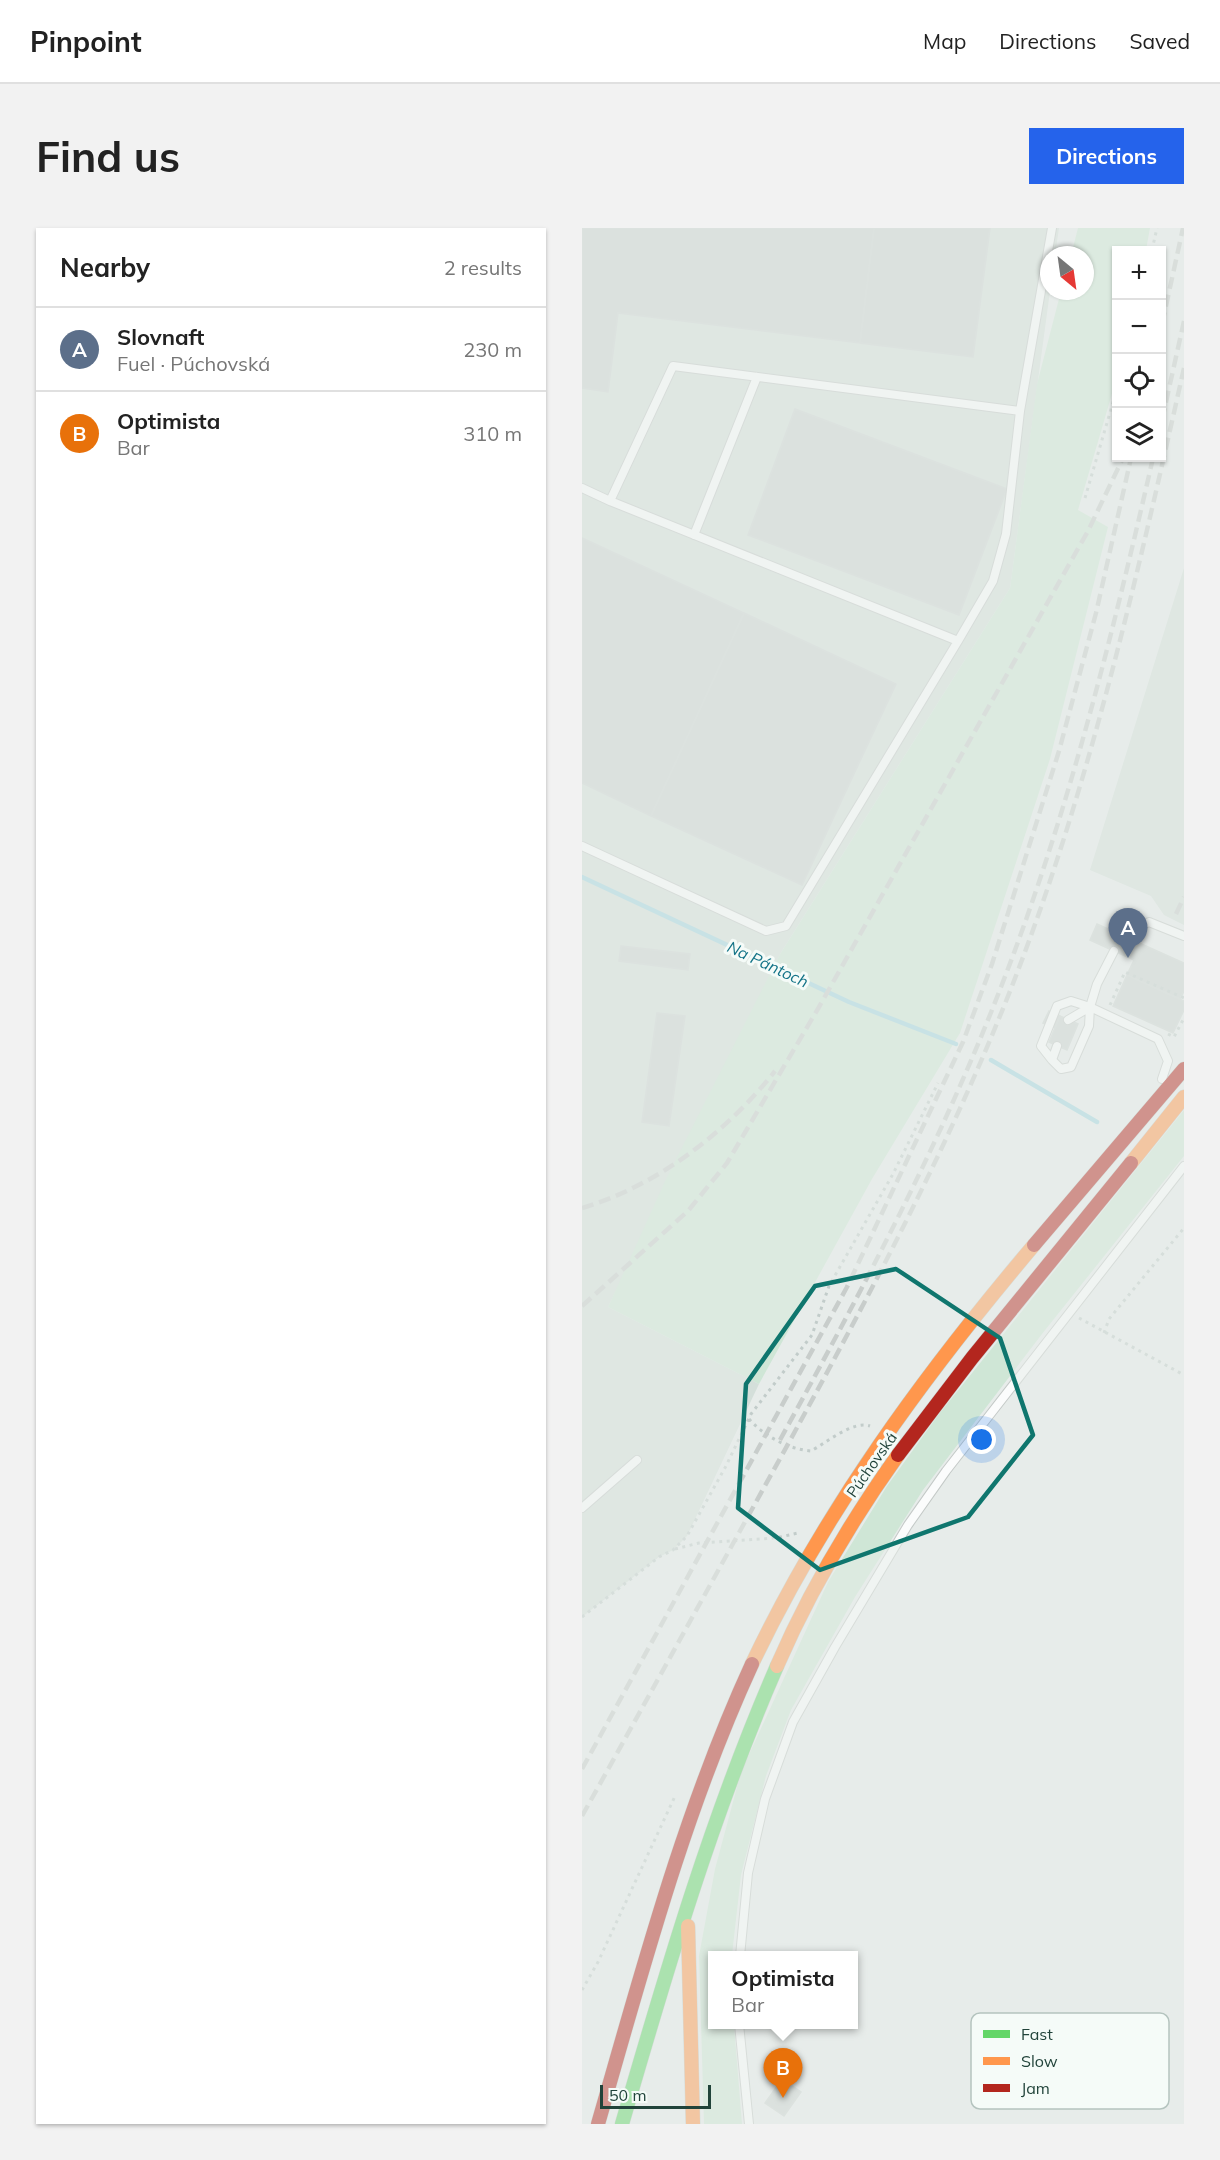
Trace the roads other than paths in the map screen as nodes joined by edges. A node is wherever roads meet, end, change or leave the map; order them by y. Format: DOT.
graph roads {
  1 [pos="1052,228"];
  2 [pos="757,377"];
  3 [pos="1020,411"];
  4 [pos="582,488"];
  5 [pos="610,501"];
  6 [pos="694,535"];
  7 [pos="958,641"];
  8 [pos="582,846"];
  9 [pos="1122,935"];
  10 [pos="1184,936"];
  11 [pos="1114,951"];
  12 [pos="1090,1007"];
  13 [pos="1068,1020"];
  14 [pos="1057,1046"];
  15 [pos="1052,1060"];
  16 [pos="1184,1069"];
  17 [pos="1184,1097"];
  18 [pos="1103,1165"];
  19 [pos="1184,1166"];
  20 [pos="637,1460"];
  21 [pos="582,1508"];
  22 [pos="710,1763"];
  23 [pos="733,1769"];
  24 [pos="687,1911"];
  25 [pos="740,1951"];
  26 [pos="739,2029"];
  27 [pos="598,2124"];
  28 [pos="622,2124"];
  29 [pos="693,2124"];
  30 [pos="749,2124"];
  1 -- 3 [label="lane"];
  2 -- 3 [label="lane"];
  2 -- 5 [label="lane"];
  2 -- 6 [label="lane"];
  3 -- 7 [label="lane"];
  4 -- 5 [label="lane"];
  5 -- 6 [label="lane"];
  6 -- 7 [label="lane"];
  7 -- 8 [label="lane"];
  9 -- 10 [label="lane"];
  11 -- 12 [label="lane"];
  12 -- 13 [label="lane"];
  12 -- 15 [label="lane"];
  12 -- 15 [label="lane"];
  12 -- 18 [label="lane"];
  14 -- 15 [label="lane"];
  16 -- 18 [label="main road, Púchovská"];
  17 -- 23 [label="main road, Púchovská"];
  18 -- 22 [label="main road, Púchovská"];
  19 -- 25 [label="lane"];
  20 -- 21 [label="lane"];
  22 -- 23 [label="main road"];
  22 -- 27 [label="main road, Púchovská"];
  23 -- 24 [label="main road, Púchovská"];
  24 -- 28 [label="main road, Púchovská"];
  24 -- 29 [label="main road"];
  26 -- 30 [label="lane"];
}
